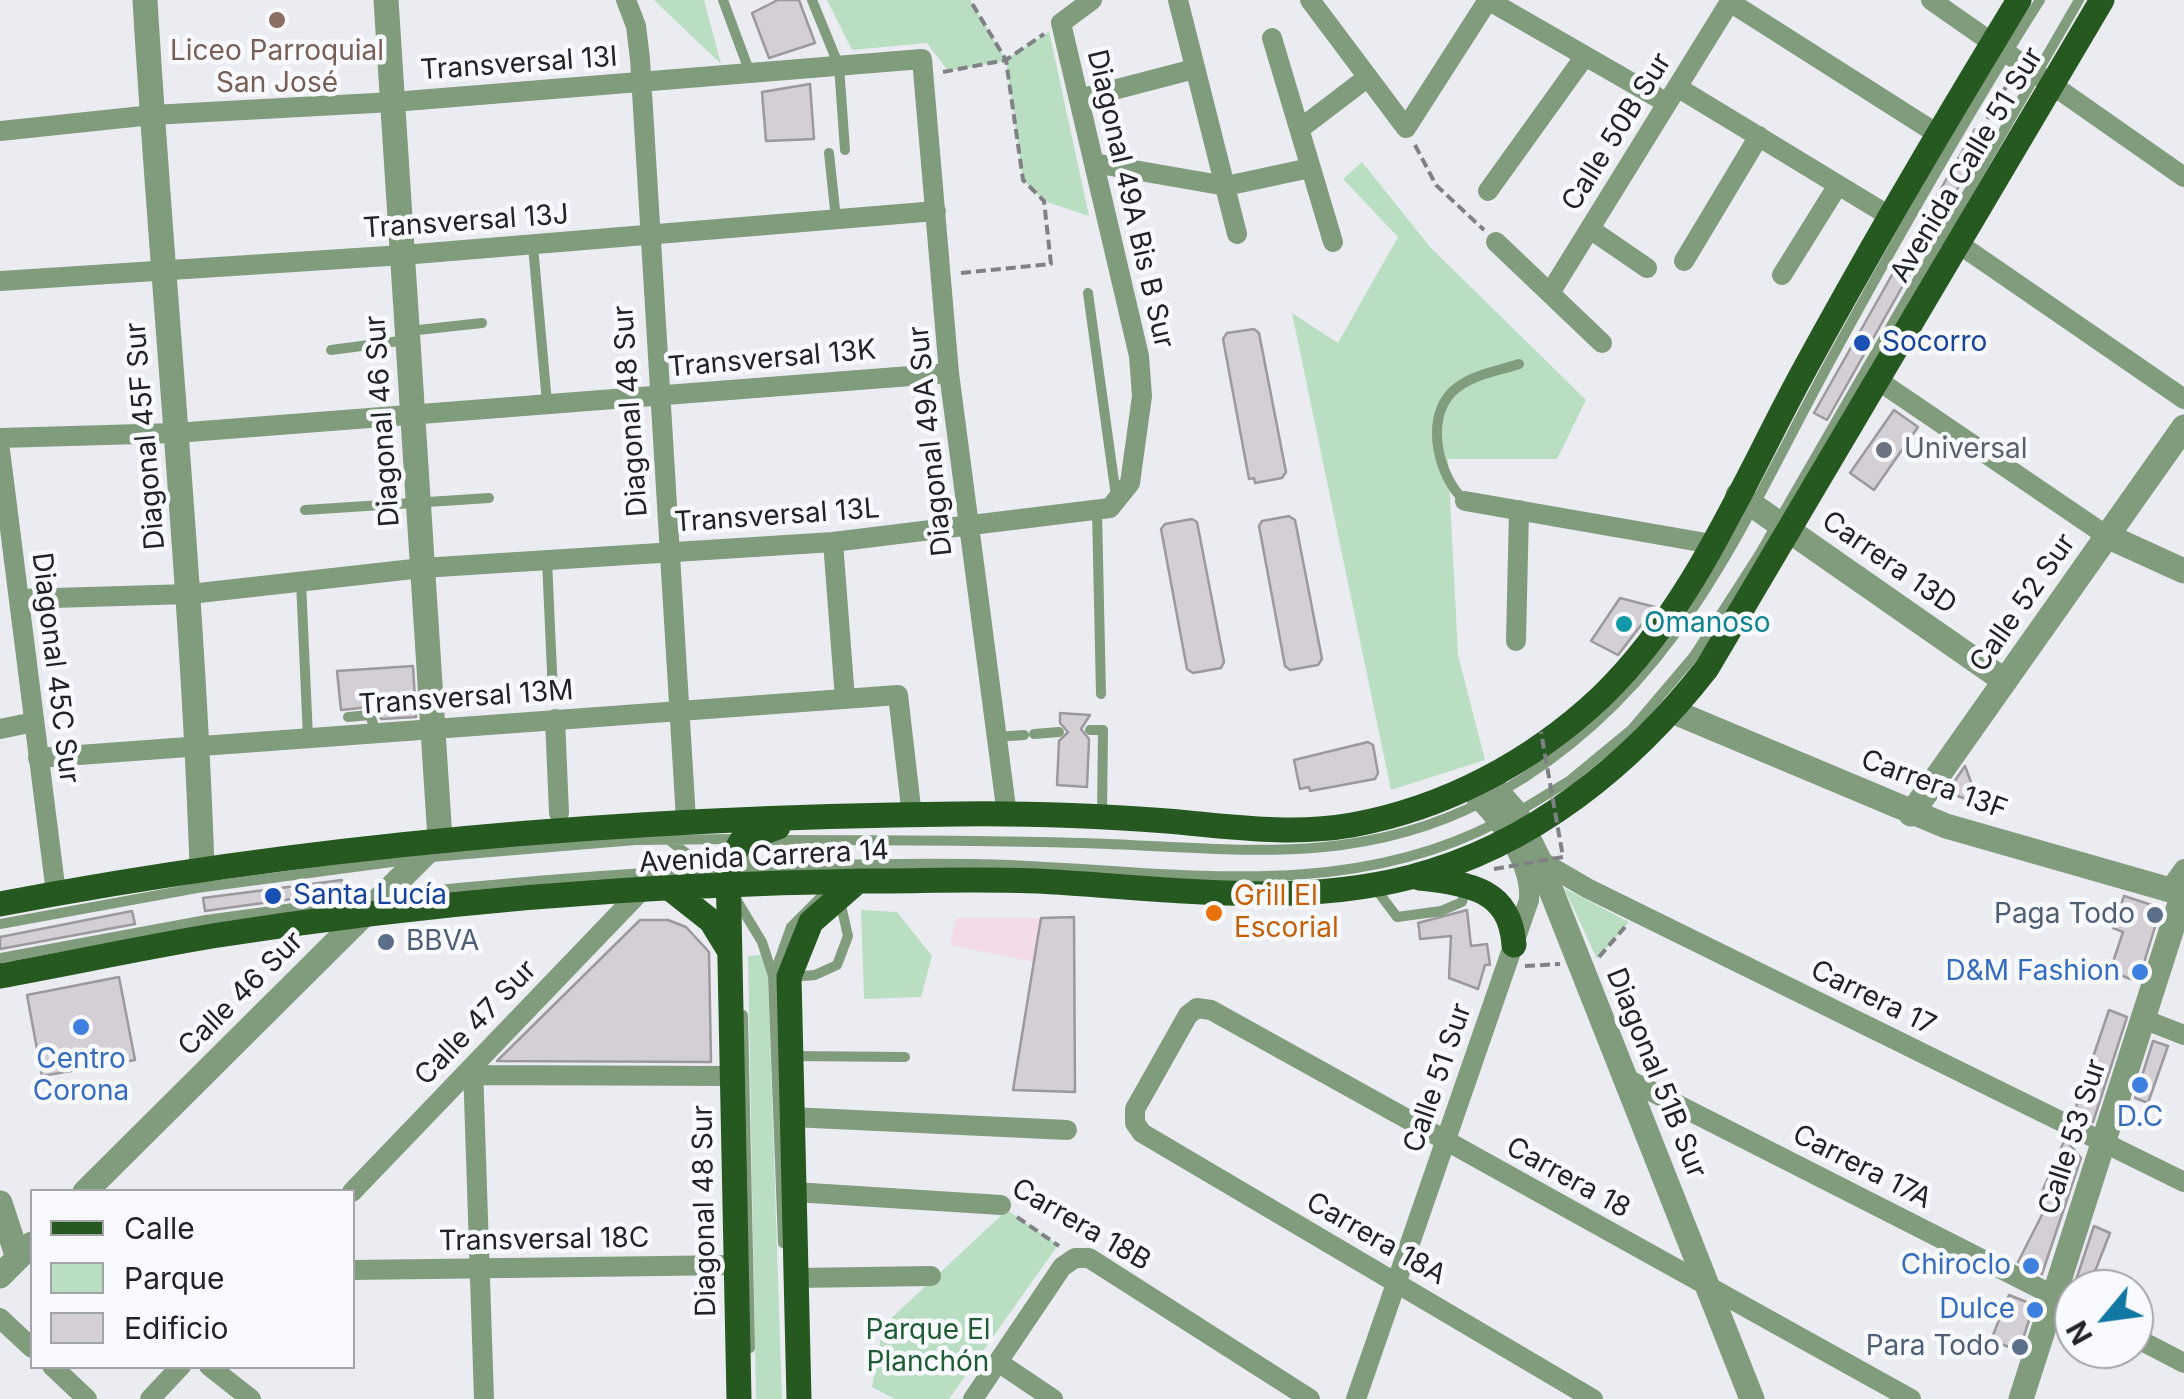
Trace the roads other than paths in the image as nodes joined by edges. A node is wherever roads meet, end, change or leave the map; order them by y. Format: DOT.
graph roads {
  1 [pos="146,0"];
  2 [pos="386,0"];
  3 [pos="626,0"];
  4 [pos="723,0"];
  5 [pos="812,0"];
  6 [pos="1092,0"];
  7 [pos="1178,0"];
  8 [pos="1310,0"];
  9 [pos="1488,0"];
  10 [pos="1931,0"];
  11 [pos="2019,0"];
  12 [pos="2040,0"];
  13 [pos="2079,0"];
  14 [pos="2102,0"];
  15 [pos="1730,1"];
  16 [pos="1272,38"];
  17 [pos="2001,46"];
  18 [pos="1585,56"];
  19 [pos="839,66"];
  20 [pos="923,67"];
  21 [pos="1194,68"];
  22 [pos="750,73"];
  23 [pos="2043,76"];
  24 [pos="1368,77"];
  25 [pos="640,82"];
  26 [pos="1672,95"];
  27 [pos="1079,99"];
  28 [pos="393,102"];
  29 [pos="152,115"];
  30 [pos="1301,128"];
  31 [pos="0,130"];
  32 [pos="1939,135"];
  33 [pos="1759,136"];
  34 [pos="844,150"];
  35 [pos="829,152"];
  36 [pos="1094,163"];
  37 [pos="1310,168"];
  38 [pos="2184,177"];
  39 [pos="1838,184"];
  40 [pos="1226,186"];
  41 [pos="1488,191"];
  42 [pos="936,211"];
  43 [pos="1891,217"];
  44 [pos="836,220"];
  45 [pos="1590,229"];
  46 [pos="1237,234"];
  47 [pos="650,236"];
  48 [pos="1332,242"];
  49 [pos="1496,242"];
  50 [pos="1956,242"];
  51 [pos="533,246"];
  52 [pos="403,255"];
  53 [pos="1684,260"];
  54 [pos="1647,268"];
  55 [pos="162,271"];
  56 [pos="1782,274"];
  57 [pos="0,281"];
  58 [pos="1088,293"];
  59 [pos="1550,293"];
  60 [pos="482,323"];
  61 [pos="408,336"];
  62 [pos="1602,342"];
  63 [pos="330,350"];
  64 [pos="1520,364"];
  65 [pos="949,372"];
  66 [pos="1876,379"];
  67 [pos="660,395"];
  68 [pos="2184,398"];
  69 [pos="547,404"];
  70 [pos="413,415"];
  71 [pos="2184,428"];
  72 [pos="176,433"];
  73 [pos="0,438"];
  74 [pos="0,450"];
  75 [pos="489,498"];
  76 [pos="1745,500"];
  77 [pos="1465,501"];
  78 [pos="418,502"];
  79 [pos="1117,502"];
  80 [pos="305,510"];
  81 [pos="1519,510"];
  82 [pos="1097,512"];
  83 [pos="968,527"];
  84 [pos="1784,527"];
  85 [pos="5,528"];
  86 [pos="2107,536"];
  87 [pos="833,542"];
  88 [pos="1712,544"];
  89 [pos="670,552"];
  90 [pos="547,560"];
  91 [pos="422,568"];
  92 [pos="2184,572"];
  93 [pos="301,582"];
  94 [pos="190,594"];
  95 [pos="18,598"];
  96 [pos="1516,641"];
  97 [pos="2005,681"];
  98 [pos="553,694"];
  99 [pos="1101,694"];
  100 [pos="845,699"];
  101 [pos="680,710"];
  102 [pos="1672,711"];
  103 [pos="348,717"];
  104 [pos="555,719"];
  105 [pos="34,722"];
  106 [pos="433,728"];
  107 [pos="0,730"];
  108 [pos="1090,730"];
  109 [pos="376,732"];
  110 [pos="1059,732"];
  111 [pos="996,737"];
  112 [pos="308,738"];
  113 [pos="198,746"];
  114 [pos="38,758"];
  115 [pos="1498,808"];
  116 [pos="559,813"];
  117 [pos="1912,814"];
  118 [pos="1007,815"];
  119 [pos="912,816"];
  120 [pos="1102,817"];
  121 [pos="677,829"];
  122 [pos="440,839"];
  123 [pos="754,840"];
  124 [pos="418,858"];
  125 [pos="1539,860"];
  126 [pos="202,866"];
  127 [pos="1410,877"];
  128 [pos="679,880"];
  129 [pos="850,881"];
  130 [pos="1372,884"];
  131 [pos="728,886"];
  132 [pos="1466,886"];
  133 [pos="2180,887"];
  134 [pos="56,893"];
  135 [pos="640,893"];
  136 [pos="382,896"];
  137 [pos="0,904"];
  138 [pos="363,916"];
  139 [pos="0,924"];
  140 [pos="735,954"];
  141 [pos="1510,956"];
  142 [pos="0,958"];
  143 [pos="0,976"];
  144 [pos="781,976"];
  145 [pos="1197,1008"];
  146 [pos="2143,1018"];
  147 [pos="2184,1035"];
  148 [pos="790,1056"];
  149 [pos="906,1058"];
  150 [pos="473,1071"];
  151 [pos="732,1076"];
  152 [pos="1625,1078"];
  153 [pos="792,1117"];
  154 [pos="1068,1130"];
  155 [pos="1445,1142"];
  156 [pos="2103,1142"];
  157 [pos="2184,1182"];
  158 [pos="88,1189"];
  159 [pos="355,1189"];
  160 [pos="794,1192"];
  161 [pos="0,1202"];
  162 [pos="1001,1205"];
  163 [pos="17,1259"];
  164 [pos="737,1265"];
  165 [pos="480,1268"];
  166 [pos="2072,1269"];
  167 [pos="355,1270"];
  168 [pos="931,1276"];
  169 [pos="796,1278"];
  170 [pos="1396,1282"];
  171 [pos="1708,1288"];
  172 [pos="2054,1296"];
  173 [pos="0,1318"];
  174 [pos="2054,1324"];
  175 [pos="30,1346"];
  176 [pos="2154,1347"];
  177 [pos="998,1362"];
  178 [pos="2184,1363"];
  179 [pos="55,1369"];
  180 [pos="178,1369"];
  181 [pos="213,1369"];
  182 [pos="88,1399"];
  183 [pos="150,1399"];
  184 [pos="251,1399"];
  185 [pos="484,1399"];
  186 [pos="738,1399"];
  187 [pos="751,1399"];
  188 [pos="787,1399"];
  189 [pos="799,1399"];
  190 [pos="972,1399"];
  191 [pos="1052,1399"];
  192 [pos="1310,1399"];
  193 [pos="1356,1399"];
  194 [pos="1593,1399"];
  195 [pos="1752,1399"];
  196 [pos="1911,1399"];
  197 [pos="2021,1399"];
  1 -- 29 [label="street, Diagonal 45F Sur"];
  2 -- 28 [label="street, Diagonal 46 Sur"];
  3 -- 25 [label="street, Diagonal 48 Sur"];
  4 -- 22 [label="lane"];
  5 -- 19 [label="lane"];
  6 -- 27 [label="street, Diagonal 49A Bis B Sur"];
  7 -- 21 [label="street"];
  8 -- 24 [label="street"];
  9 -- 18 [label="street"];
  9 -- 24 [label="street"];
  10 -- 17 [label="street"];
  11 -- 17 [label="main road, Avenida Calle 51 Sur"];
  12 -- 17 [label="lane"];
  13 -- 23 [label="lane"];
  14 -- 23 [label="main road, Avenida Calle 51 Sur"];
  15 -- 26 [label="street, Calle 50B Sur"];
  15 -- 32 [label="street"];
  16 -- 30 [label="street"];
  17 -- 23 [label="street"];
  17 -- 32 [label="main road, Avenida Calle 51 Sur"];
  17 -- 76 [label="lane"];
  18 -- 26 [label="street"];
  18 -- 41 [label="street"];
  19 -- 20 [label="street, Transversal 13I"];
  19 -- 22 [label="street, Transversal 13I"];
  19 -- 34 [label="lane"];
  20 -- 42 [label="street, Diagonal 49A Sur"];
  21 -- 27 [label="street"];
  21 -- 40 [label="street"];
  22 -- 25 [label="street, Transversal 13I"];
  23 -- 38 [label="street"];
  23 -- 50 [label="main road, Avenida Calle 51 Sur"];
  23 -- 84 [label="lane"];
  24 -- 30 [label="street"];
  25 -- 28 [label="street, Transversal 13I"];
  25 -- 47 [label="street, Diagonal 48 Sur"];
  26 -- 33 [label="street"];
  26 -- 45 [label="street, Calle 50B Sur"];
  27 -- 36 [label="street, Diagonal 49A Bis B Sur"];
  28 -- 29 [label="street, Transversal 13I"];
  28 -- 52 [label="street, Diagonal 46 Sur"];
  29 -- 31 [label="street, Transversal 13I"];
  29 -- 55 [label="street, Diagonal 45F Sur"];
  30 -- 37 [label="street"];
  32 -- 43 [label="main road, Avenida Calle 51 Sur"];
  33 -- 39 [label="street"];
  33 -- 53 [label="street"];
  35 -- 44 [label="lane"];
  36 -- 40 [label="street"];
  36 -- 79 [label="street, Diagonal 49A Bis B Sur"];
  37 -- 40 [label="street"];
  37 -- 48 [label="street"];
  39 -- 43 [label="street"];
  39 -- 56 [label="street"];
  40 -- 46 [label="street"];
  42 -- 44 [label="street, Transversal 13J"];
  42 -- 65 [label="street, Diagonal 49A Sur"];
  43 -- 76 [label="main road, Avenida Calle 51 Sur"];
  44 -- 47 [label="street, Transversal 13J"];
  45 -- 54 [label="street"];
  45 -- 59 [label="street, Calle 50B Sur"];
  47 -- 51 [label="street, Transversal 13J"];
  47 -- 67 [label="street, Diagonal 48 Sur"];
  49 -- 59 [label="street"];
  50 -- 66 [label="main road, Avenida Calle 51 Sur"];
  50 -- 68 [label="street"];
  51 -- 52 [label="street, Transversal 13J"];
  51 -- 69 [label="lane"];
  52 -- 55 [label="street, Transversal 13J"];
  52 -- 61 [label="street, Diagonal 46 Sur"];
  55 -- 57 [label="street, Transversal 13J"];
  55 -- 72 [label="street, Diagonal 45F Sur"];
  58 -- 79 [label="lane"];
  59 -- 62 [label="street"];
  60 -- 61 [label="lane"];
  61 -- 63 [label="lane"];
  61 -- 70 [label="street, Diagonal 46 Sur"];
  64 -- 77 [label="lane"];
  65 -- 67 [label="street, Transversal 13K"];
  65 -- 83 [label="street, Diagonal 49A Sur"];
  66 -- 84 [label="main road, Avenida Calle 51 Sur"];
  66 -- 86 [label="street"];
  67 -- 69 [label="street, Transversal 13K"];
  67 -- 89 [label="street, Diagonal 48 Sur"];
  69 -- 70 [label="street, Transversal 13K"];
  70 -- 72 [label="street, Transversal 13K"];
  70 -- 78 [label="street, Diagonal 46 Sur"];
  71 -- 86 [label="street, Calle 52 Sur"];
  72 -- 73 [label="street, Transversal 13K"];
  72 -- 94 [label="street, Diagonal 45F Sur"];
  74 -- 85 [label="street, Diagonal 45C Sur"];
  75 -- 78 [label="lane"];
  76 -- 84 [label="street, Carrera 13D"];
  76 -- 88 [label="main road, Avenida Calle 51 Sur"];
  76 -- 115 [label="lane"];
  77 -- 81 [label="street"];
  78 -- 80 [label="lane"];
  78 -- 91 [label="street, Diagonal 46 Sur"];
  79 -- 82 [label="street, Transversal 13L"];
  81 -- 88 [label="street"];
  81 -- 96 [label="street"];
  82 -- 83 [label="street, Transversal 13L"];
  82 -- 99 [label="lane"];
  83 -- 87 [label="street, Transversal 13L"];
  83 -- 111 [label="street, Diagonal 49A Sur"];
  84 -- 97 [label="street, Carrera 13D"];
  84 -- 102 [label="main road, Avenida Calle 51 Sur"];
  84 -- 115 [label="lane"];
  85 -- 95 [label="street, Diagonal 45C Sur"];
  86 -- 92 [label="street"];
  86 -- 97 [label="street, Calle 52 Sur"];
  87 -- 89 [label="street, Transversal 13L"];
  87 -- 100 [label="street"];
  88 -- 115 [label="main road, Avenida Calle 51 Sur"];
  89 -- 90 [label="street, Transversal 13L"];
  89 -- 101 [label="street, Diagonal 48 Sur"];
  90 -- 91 [label="street, Transversal 13L"];
  90 -- 98 [label="lane"];
  91 -- 93 [label="street, Transversal 13L"];
  91 -- 106 [label="street, Diagonal 46 Sur"];
  93 -- 94 [label="street, Transversal 13L"];
  93 -- 112 [label="lane"];
  94 -- 95 [label="street, Transversal 13L"];
  94 -- 113 [label="street, Diagonal 45F Sur"];
  95 -- 105 [label="street, Diagonal 45C Sur"];
  97 -- 117 [label="street, Calle 52 Sur"];
  100 -- 101 [label="street, Transversal 13M"];
  100 -- 119 [label="street, Transversal 13M"];
  101 -- 104 [label="street, Transversal 13M"];
  101 -- 121 [label="street, Diagonal 48 Sur"];
  102 -- 115 [label="main road, Avenida Calle 51 Sur"];
  102 -- 117 [label="street, Carrera 13F"];
  103 -- 109 [label="lane"];
  104 -- 106 [label="street, Transversal 13M"];
  104 -- 116 [label="street"];
  105 -- 107 [label="street"];
  105 -- 114 [label="street, Diagonal 45C Sur"];
  106 -- 109 [label="street, Transversal 13M"];
  106 -- 122 [label="street, Diagonal 46 Sur"];
  108 -- 120 [label="lane"];
  109 -- 112 [label="street, Transversal 13M"];
  110 -- 111 [label="lane"];
  111 -- 118 [label="street, Diagonal 49A Sur"];
  112 -- 113 [label="street, Transversal 13M"];
  113 -- 114 [label="street, Transversal 13M"];
  113 -- 126 [label="street, Diagonal 45F Sur"];
  114 -- 134 [label="street, Diagonal 45C Sur"];
  115 -- 120 [label="main road, Avenida Carrera 14"];
  115 -- 123 [label="lane"];
  115 -- 125 [label="street, Diagonal 51B Sur"];
  115 -- 127 [label="main road, Avenida Carrera 14"];
  115 -- 129 [label="lane"];
  115 -- 141 [label="street, Calle 51 Sur"];
  117 -- 133 [label="street, Carrera 13F"];
  118 -- 119 [label="main road, Avenida Carrera 14"];
  118 -- 120 [label="main road, Avenida Carrera 14"];
  119 -- 121 [label="main road, Avenida Carrera 14"];
  119 -- 123 [label="main road"];
  121 -- 122 [label="main road, Avenida Carrera 14"];
  121 -- 123 [label="lane"];
  121 -- 124 [label="lane"];
  121 -- 131 [label="lane"];
  122 -- 124 [label="street, Calle 46 Sur"];
  122 -- 126 [label="main road, Avenida Carrera 14"];
  123 -- 131 [label="main road, Diagonal 48 Sur"];
  124 -- 136 [label="street, Calle 46 Sur"];
  124 -- 139 [label="lane"];
  125 -- 152 [label="street, Diagonal 51B Sur"];
  125 -- 156 [label="street, Carrera 17"];
  126 -- 134 [label="main road, Avenida Carrera 14"];
  127 -- 130 [label="main road, Avenida Carrera 14"];
  127 -- 132 [label="main road"];
  128 -- 131 [label="main road, Avenida Carrera 14"];
  128 -- 135 [label="main road, Avenida Carrera 14"];
  128 -- 136 [label="lane"];
  128 -- 140 [label="main road"];
  129 -- 130 [label="main road, Avenida Carrera 14"];
  129 -- 131 [label="main road, Avenida Carrera 14"];
  129 -- 144 [label="main road"];
  129 -- 144 [label="lane"];
  130 -- 132 [label="lane"];
  131 -- 140 [label="main road, Diagonal 48 Sur"];
  131 -- 144 [label="lane"];
  132 -- 141 [label="main road"];
  133 -- 146 [label="street, Calle 53 Sur"];
  134 -- 137 [label="main road, Avenida Carrera 14"];
  135 -- 138 [label="main road, Avenida Carrera 14"];
  135 -- 150 [label="street, Calle 47 Sur"];
  136 -- 138 [label="street, Calle 46 Sur"];
  136 -- 142 [label="lane"];
  138 -- 143 [label="main road, Avenida Carrera 14"];
  138 -- 158 [label="street, Calle 46 Sur"];
  140 -- 151 [label="main road, Diagonal 48 Sur"];
  140 -- 187 [label="lane"];
  141 -- 155 [label="street, Calle 51 Sur"];
  144 -- 148 [label="main road"];
  144 -- 188 [label="lane"];
  145 -- 155 [label="street, Carrera 18"];
  145 -- 170 [label="street, Carrera 18A"];
  146 -- 147 [label="street"];
  146 -- 156 [label="street, Calle 53 Sur"];
  148 -- 149 [label="lane"];
  148 -- 153 [label="main road"];
  150 -- 151 [label="street"];
  150 -- 159 [label="street, Calle 47 Sur"];
  150 -- 165 [label="street"];
  151 -- 164 [label="main road, Diagonal 48 Sur"];
  152 -- 171 [label="street, Diagonal 51B Sur"];
  152 -- 172 [label="street, Carrera 17A"];
  153 -- 154 [label="street"];
  153 -- 160 [label="main road"];
  155 -- 170 [label="street, Calle 51 Sur"];
  155 -- 171 [label="street, Carrera 18"];
  156 -- 157 [label="street, Carrera 17"];
  156 -- 166 [label="street, Calle 53 Sur"];
  160 -- 162 [label="street, Carrera 18B"];
  160 -- 169 [label="main road"];
  161 -- 163 [label="street"];
  164 -- 165 [label="street, Transversal 18C"];
  164 -- 186 [label="main road, Diagonal 48 Sur"];
  165 -- 167 [label="street, Transversal 18C"];
  165 -- 185 [label="street"];
  168 -- 169 [label="street"];
  169 -- 189 [label="main road"];
  170 -- 193 [label="street, Calle 51 Sur"];
  170 -- 194 [label="street, Carrera 18A"];
  171 -- 195 [label="street, Diagonal 51B Sur"];
  171 -- 196 [label="street, Carrera 18"];
  173 -- 175 [label="street"];
  174 -- 197 [label="street, Calle 53 Sur"];
  176 -- 178 [label="street"];
  177 -- 190 [label="street"];
  177 -- 191 [label="street"];
  177 -- 192 [label="street, Carrera 18B"];
  179 -- 182 [label="street"];
  180 -- 183 [label="street"];
  181 -- 184 [label="street"];
}
